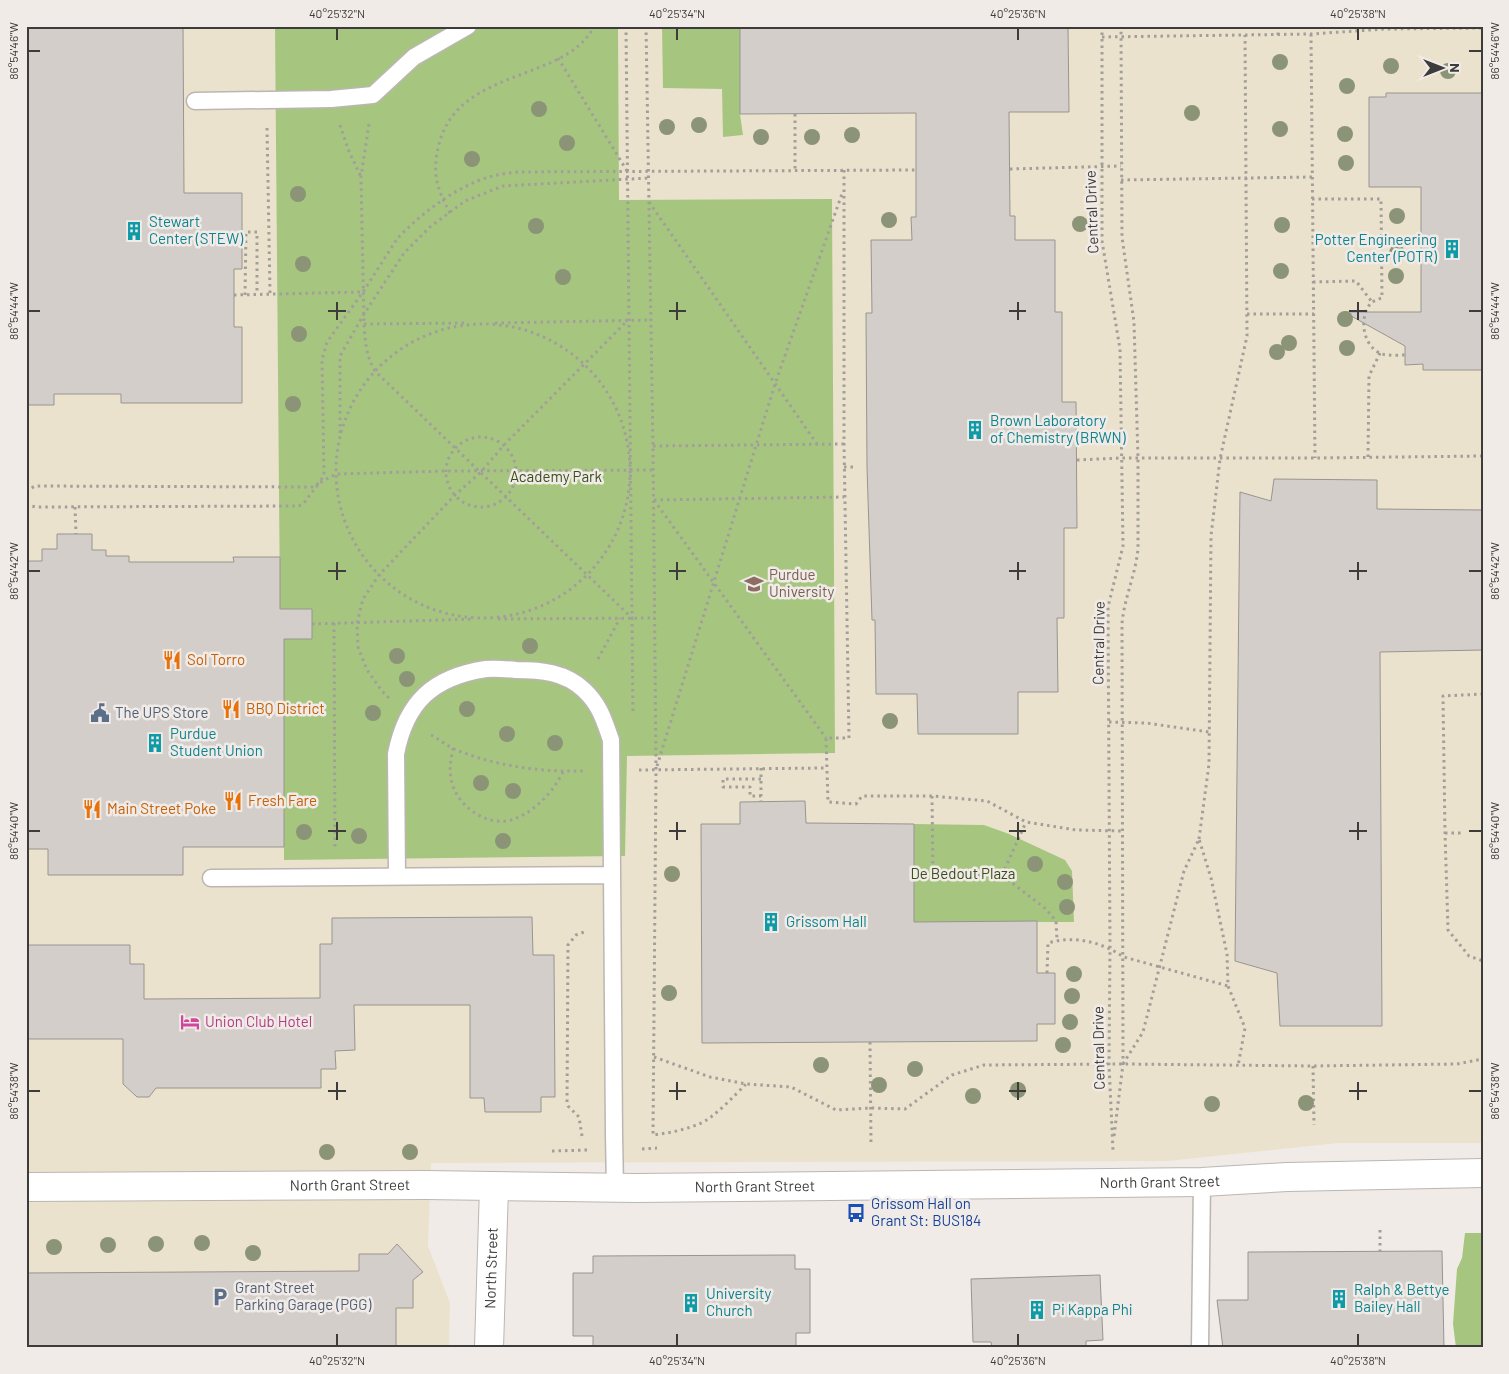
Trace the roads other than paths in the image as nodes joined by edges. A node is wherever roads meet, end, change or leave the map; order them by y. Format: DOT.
graph roads {
  1 [pos="468,26"];
  2 [pos="195,100"];
  3 [pos="612,875"];
  4 [pos="397,876"];
  5 [pos="211,878"];
  6 [pos="1483,1173"];
  7 [pos="1202,1182"];
  8 [pos="26,1186"];
  9 [pos="494,1187"];
  10 [pos="616,1188"];
  11 [pos="489,1348"];
  12 [pos="1200,1348"];
  1 -- 2 [label="lane"];
  3 -- 4 [label="lane"];
  3 -- 4 [label="lane"];
  3 -- 10 [label="lane"];
  4 -- 5 [label="lane"];
  6 -- 7 [label="street, North Grant Street"];
  7 -- 10 [label="street, North Grant Street"];
  7 -- 12 [label="lane"];
  8 -- 9 [label="street, North Grant Street"];
  9 -- 10 [label="street, North Grant Street"];
  9 -- 11 [label="street, North Street"];
}
